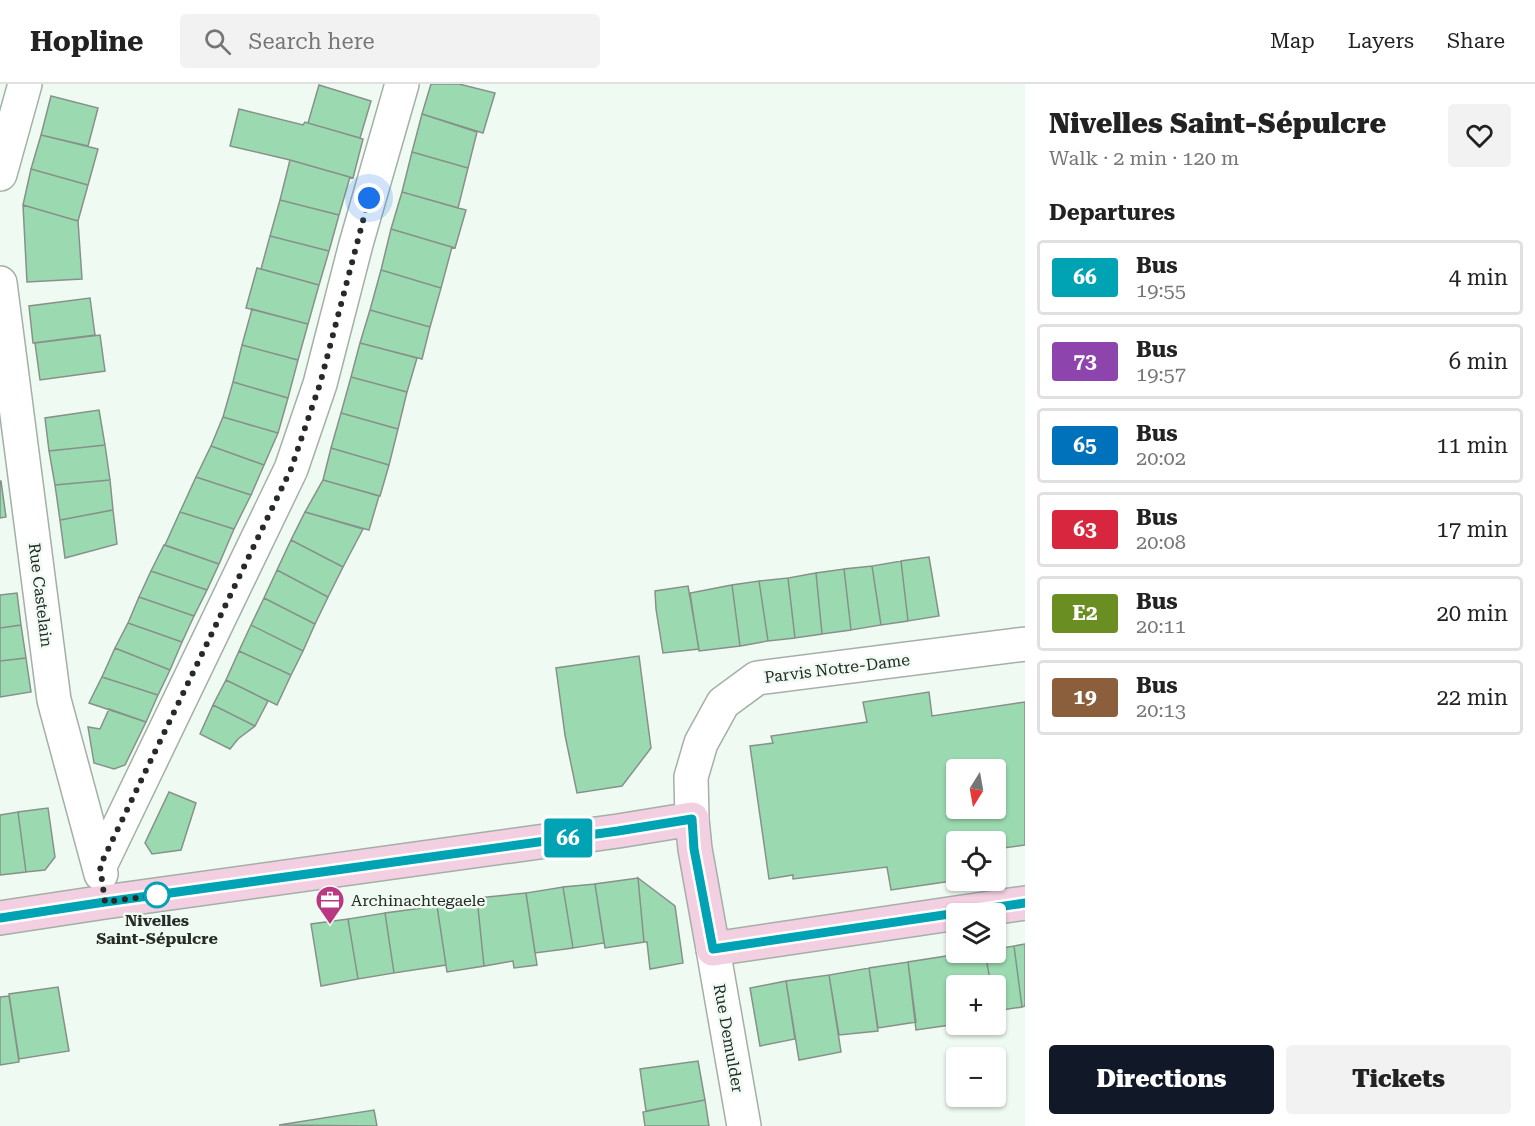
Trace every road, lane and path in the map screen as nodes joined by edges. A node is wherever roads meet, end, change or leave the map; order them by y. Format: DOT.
graph roads {
  1 [pos="25,84"];
  2 [pos="402,84"];
  3 [pos="0,174"];
  4 [pos="0,283"];
  5 [pos="1025,644"];
  6 [pos="692,819"];
  7 [pos="100,866"];
  8 [pos="105,902"];
  9 [pos="1025,903"];
  10 [pos="0,918"];
  11 [pos="713,949"];
  12 [pos="744,1126"];
  1 -- 3 [label="street"];
  2 -- 7 [label="street"];
  4 -- 7 [label="street, Rue Castelain"];
  5 -- 6 [label="street, Parvis Notre-Dame"];
  6 -- 8 [label="street"];
  6 -- 11 [label="street, Parvis Notre-Dame"];
  7 -- 8 [label="street, Rue Castelain"];
  8 -- 10 [label="street"];
  9 -- 11 [label="street"];
  11 -- 12 [label="street, Rue Demulder"];
}
